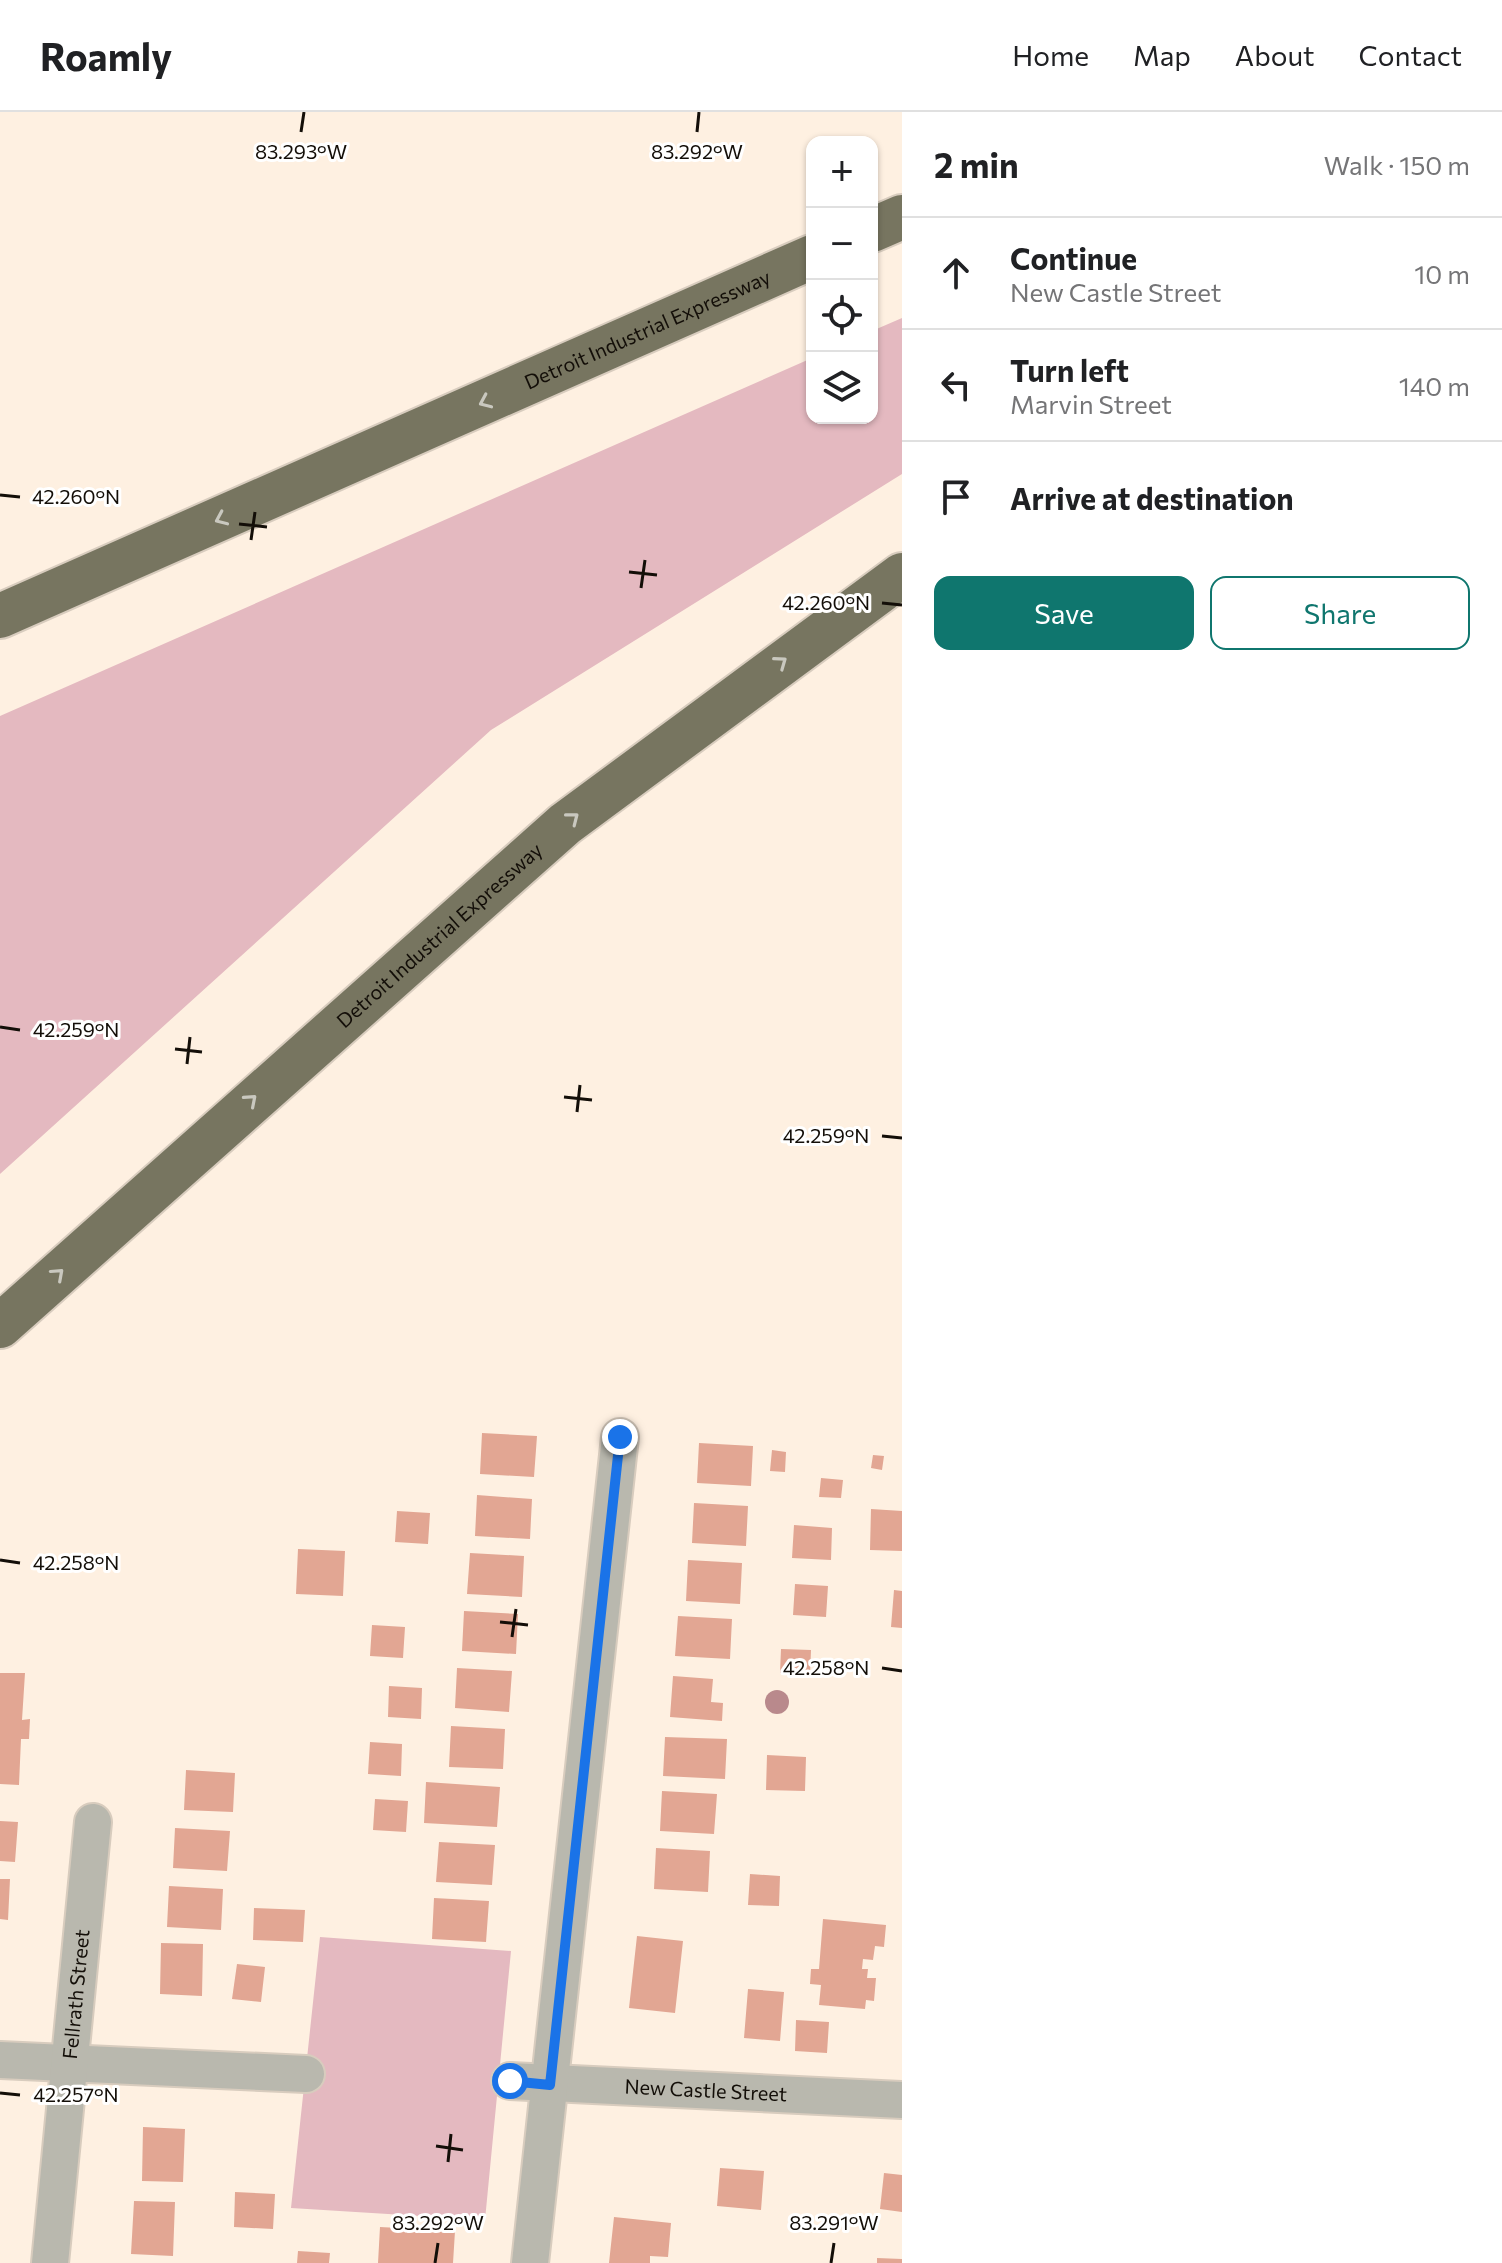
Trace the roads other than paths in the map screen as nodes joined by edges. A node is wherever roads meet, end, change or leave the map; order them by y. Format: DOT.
graph roads {
  1 [pos="902,217"];
  2 [pos="878,227"];
  3 [pos="806,260"];
  4 [pos="902,575"];
  5 [pos="0,616"];
  6 [pos="0,1326"];
  7 [pos="620,1437"];
  8 [pos="93,1822"];
  9 [pos="0,2060"];
  10 [pos="71,2063"];
  11 [pos="306,2074"];
  12 [pos="510,2081"];
  13 [pos="550,2085"];
  14 [pos="902,2100"];
  15 [pos="50,2263"];
  16 [pos="530,2263"];
  1 -- 2 [label="highway"];
  3 -- 5 [label="highway, Detroit Industrial Expressway, one-way"];
  6 -- 4 [label="highway, Detroit Industrial Expressway, one-way"];
  7 -- 13 [label="street"];
  8 -- 10 [label="street, Fellrath Street"];
  9 -- 10 [label="street"];
  10 -- 11 [label="street"];
  10 -- 15 [label="street, Fellrath Street"];
  12 -- 13 [label="street, New Castle Street"];
  13 -- 14 [label="street, New Castle Street"];
  13 -- 16 [label="street"];
}
